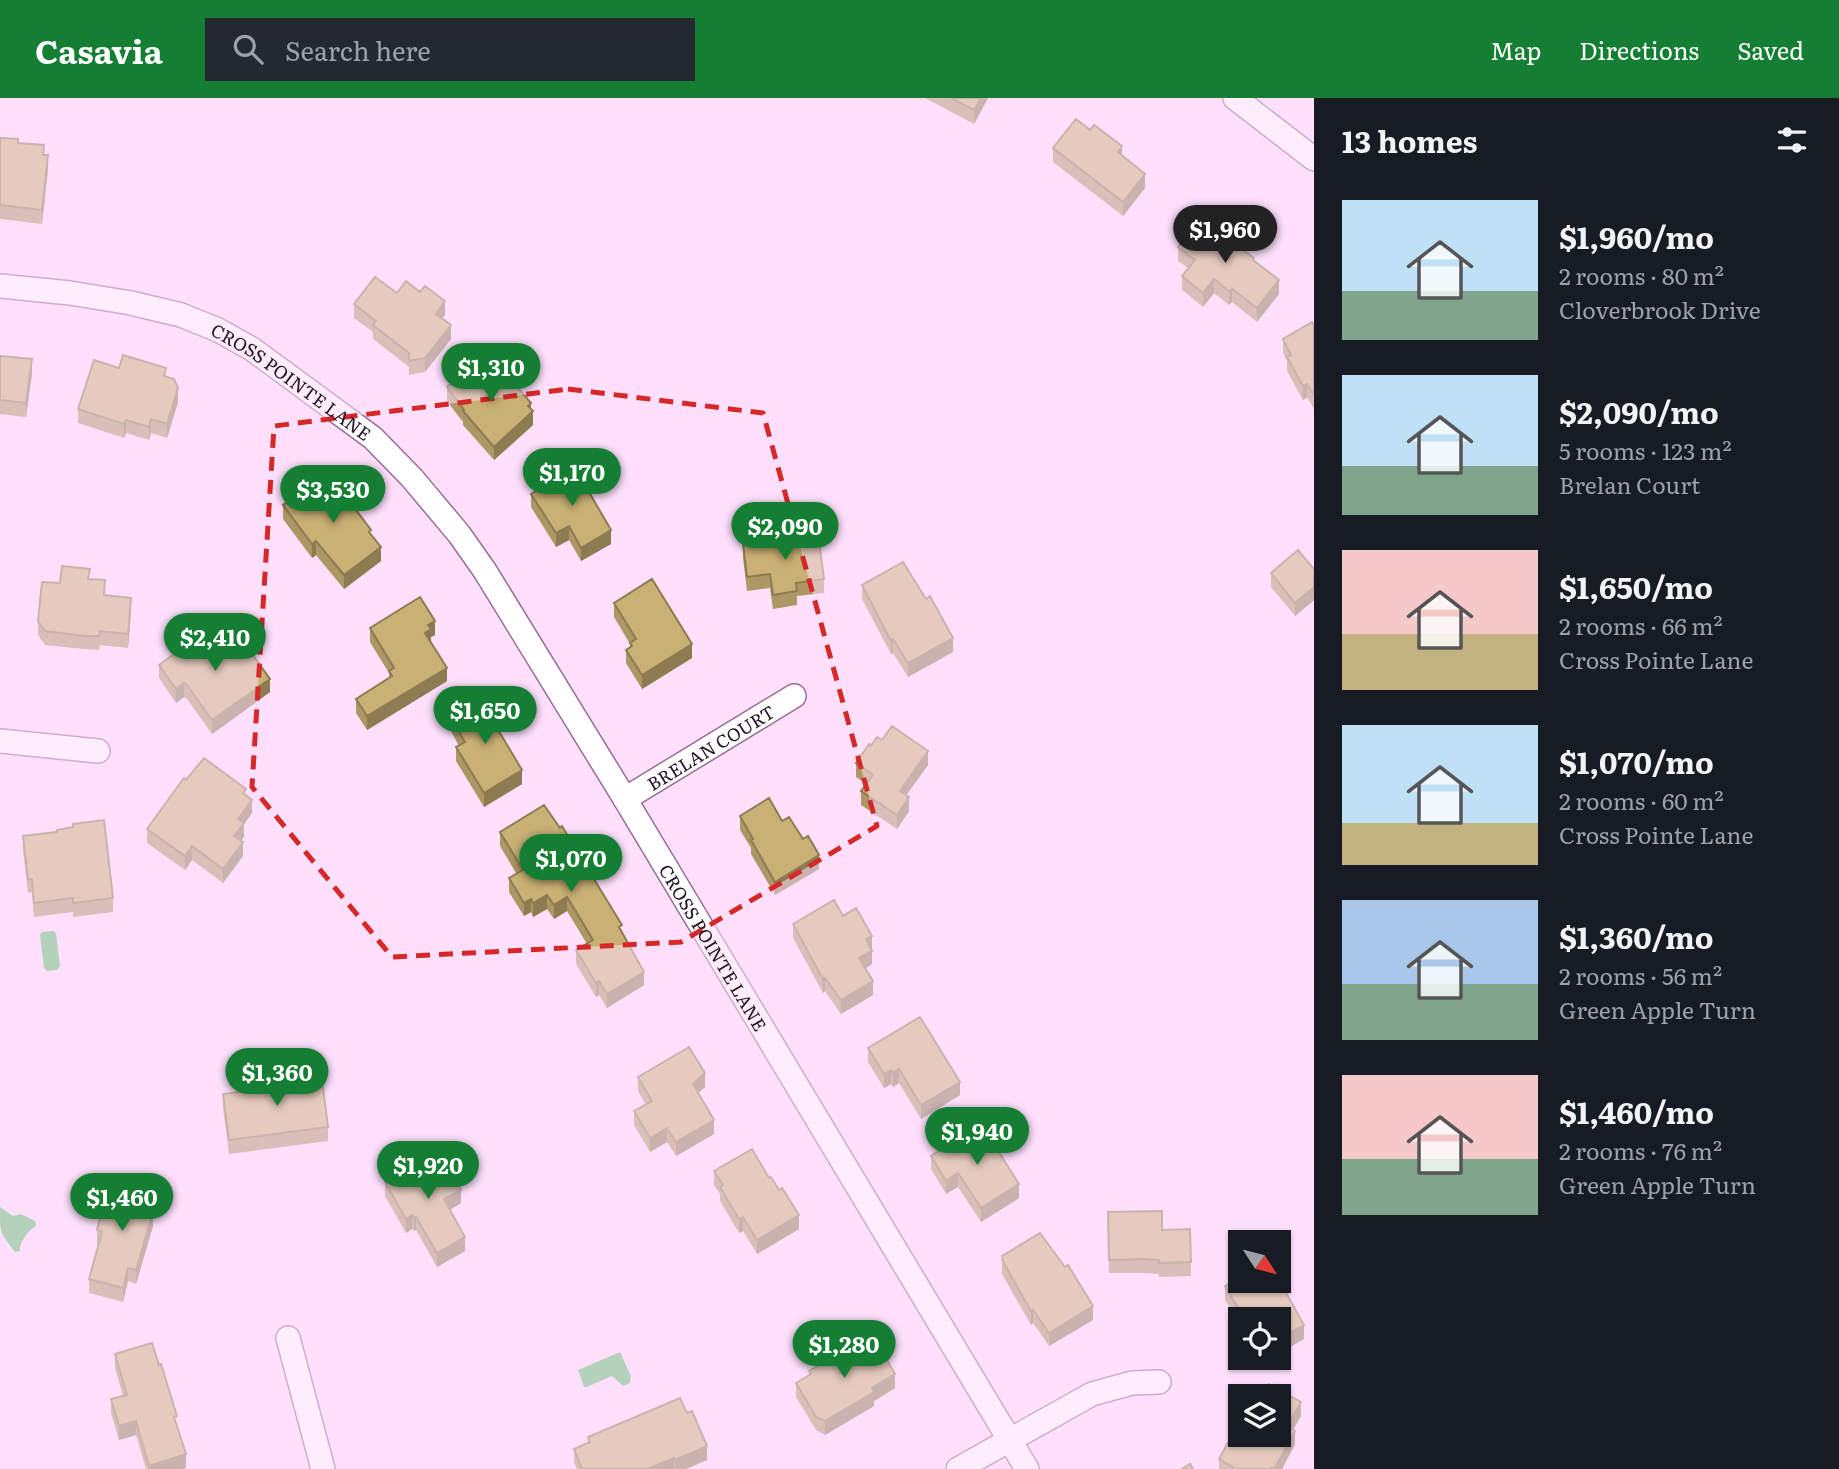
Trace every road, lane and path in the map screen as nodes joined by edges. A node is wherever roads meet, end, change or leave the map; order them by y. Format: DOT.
graph roads {
  1 [pos="1236,98"];
  2 [pos="1314,159"];
  3 [pos="0,286"];
  4 [pos="794,696"];
  5 [pos="0,741"];
  6 [pos="98,751"];
  7 [pos="625,799"];
  8 [pos="288,1338"];
  9 [pos="1159,1382"];
  10 [pos="1009,1440"];
  11 [pos="323,1469"];
  12 [pos="958,1469"];
  13 [pos="1027,1469"];
  1 -- 2 [label="street"];
  3 -- 7 [label="street, CROSS POINTE LANE"];
  4 -- 7 [label="street, BRELAN COURT"];
  5 -- 6 [label="street"];
  7 -- 10 [label="street, CROSS POINTE LANE"];
  8 -- 11 [label="street"];
  9 -- 10 [label="street"];
  10 -- 12 [label="street"];
  10 -- 13 [label="street, CROSS POINTE LANE"];
}
